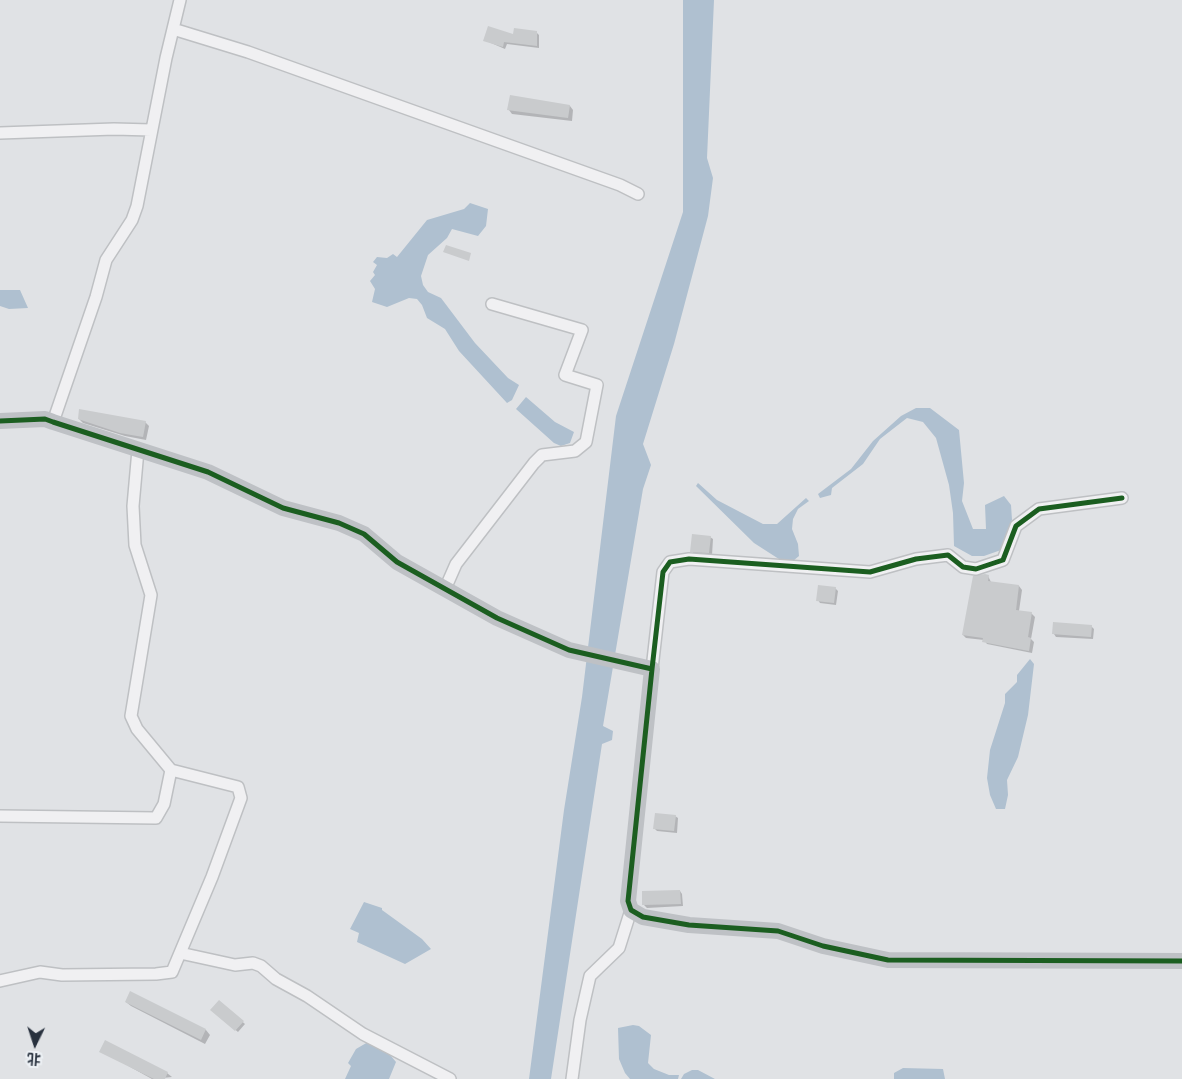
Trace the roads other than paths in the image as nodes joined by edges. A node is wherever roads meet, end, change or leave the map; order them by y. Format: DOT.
graph roads {
  1 [pos="180,0"];
  2 [pos="173,29"];
  3 [pos="151,130"];
  4 [pos="0,134"];
  5 [pos="638,194"];
  6 [pos="492,304"];
  7 [pos="0,421"];
  8 [pos="53,422"];
  9 [pos="138,450"];
  10 [pos="1122,498"];
  11 [pos="445,589"];
  12 [pos="644,667"];
  13 [pos="171,770"];
  14 [pos="0,816"];
  15 [pos="631,910"];
  16 [pos="180,953"];
  17 [pos="1182,961"];
  18 [pos="0,980"];
  19 [pos="450,1079"];
  20 [pos="572,1079"];
  1 -- 2 [label="street"];
  2 -- 3 [label="street"];
  2 -- 5 [label="street"];
  3 -- 4 [label="street"];
  3 -- 8 [label="street"];
  6 -- 11 [label="street"];
  7 -- 8 [label="street"];
  8 -- 9 [label="street"];
  9 -- 11 [label="street"];
  9 -- 13 [label="street"];
  10 -- 12 [label="street"];
  11 -- 12 [label="street"];
  12 -- 15 [label="street"];
  13 -- 14 [label="street"];
  13 -- 16 [label="street"];
  15 -- 17 [label="street"];
  15 -- 20 [label="street"];
  16 -- 18 [label="street"];
  16 -- 19 [label="street"];
}
